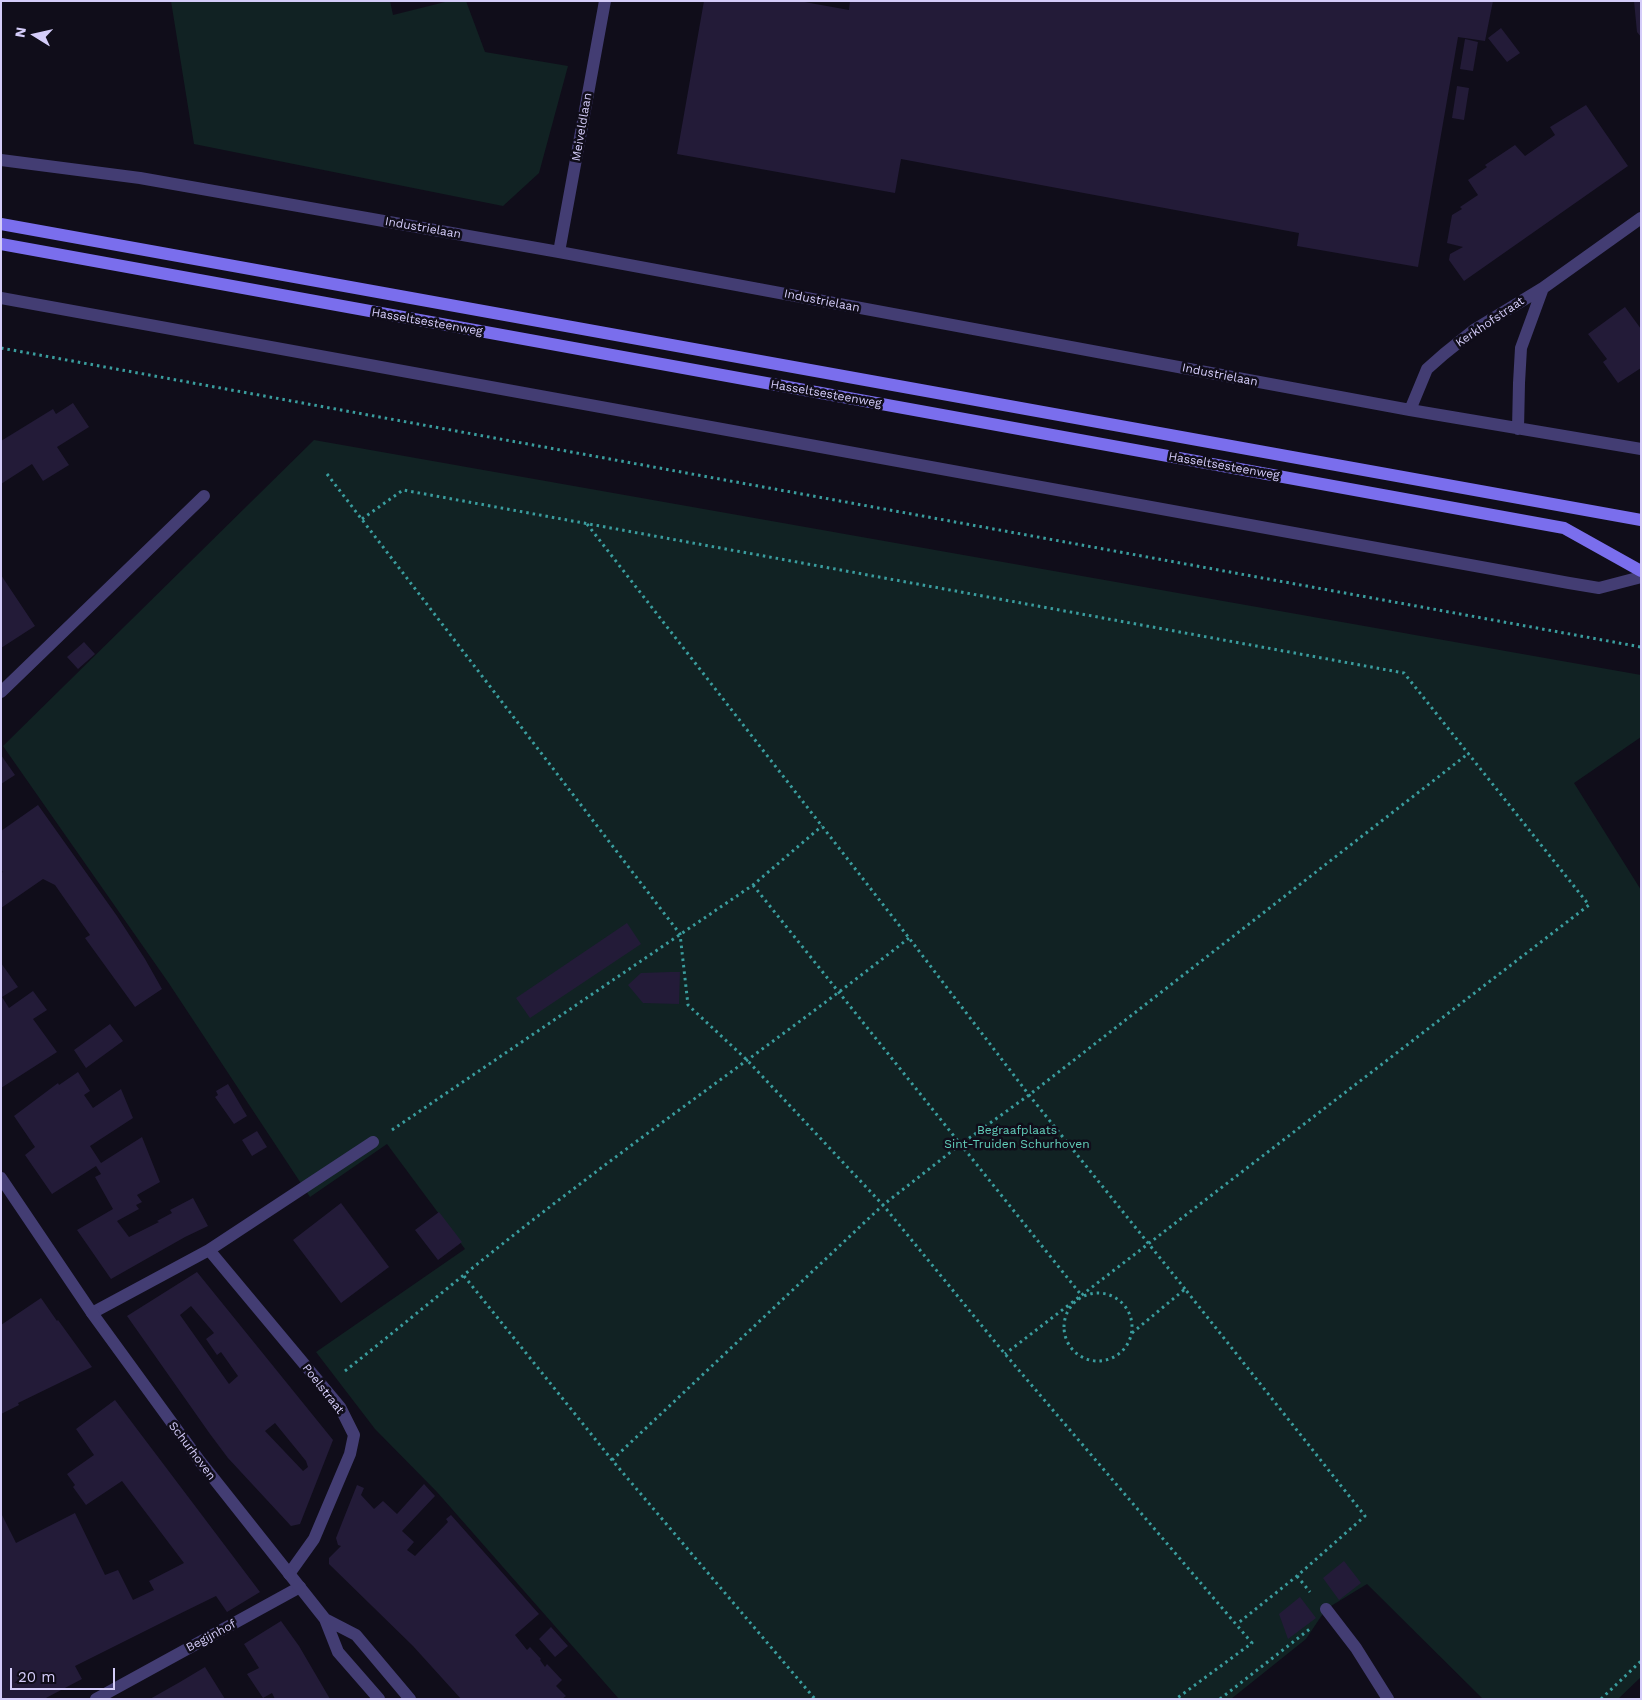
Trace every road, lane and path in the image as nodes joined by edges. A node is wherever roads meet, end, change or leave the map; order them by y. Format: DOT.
graph roads {
  1 [pos="605,1"];
  2 [pos="1,160"];
  3 [pos="1641,218"];
  4 [pos="1,224"];
  5 [pos="1,244"];
  6 [pos="559,252"];
  7 [pos="1543,288"];
  8 [pos="1,298"];
  9 [pos="1,348"];
  10 [pos="1410,410"];
  11 [pos="1518,429"];
  12 [pos="1641,449"];
  13 [pos="327,474"];
  14 [pos="204,496"];
  15 [pos="362,519"];
  16 [pos="1641,520"];
  17 [pos="587,524"];
  18 [pos="1641,571"];
  19 [pos="1641,577"];
  20 [pos="1641,647"];
  21 [pos="1,692"];
  22 [pos="1469,754"];
  23 [pos="822,826"];
  24 [pos="753,885"];
  25 [pos="680,934"];
  26 [pos="909,938"];
  27 [pos="840,993"];
  28 [pos="746,1060"];
  29 [pos="1029,1095"];
  30 [pos="373,1142"];
  31 [pos="960,1144"];
  32 [pos="1,1178"];
  33 [pos="884,1205"];
  34 [pos="1148,1245"];
  35 [pos="209,1250"];
  36 [pos="464,1276"];
  37 [pos="1185,1289"];
  38 [pos="1082,1296"];
  39 [pos="92,1313"];
  40 [pos="1132,1333"];
  41 [pos="1005,1354"];
  42 [pos="345,1371"];
  43 [pos="612,1460"];
  44 [pos="289,1574"];
  45 [pos="300,1587"];
  46 [pos="1327,1611"];
  47 [pos="325,1619"];
  48 [pos="1236,1624"];
  49 [pos="1641,1661"];
  50 [pos="96,1699"];
  51 [pos="379,1699"];
  52 [pos="410,1699"];
  53 [pos="815,1699"];
  54 [pos="1176,1699"];
  55 [pos="1220,1699"];
  56 [pos="1388,1699"];
  57 [pos="1601,1699"];
  1 -- 6 [label="street, Meiveldlaan"];
  2 -- 6 [label="street, Industrielaan"];
  3 -- 7 [label="street, Kerkhofstraat"];
  4 -- 16 [label="main road, Hasseltsesteenweg"];
  5 -- 18 [label="main road, Hasseltsesteenweg"];
  6 -- 10 [label="street, Industrielaan"];
  7 -- 10 [label="street, Kerkhofstraat"];
  7 -- 11 [label="street, Kerkhofstraat"];
  8 -- 19 [label="street"];
  9 -- 20 [label="path"];
  10 -- 11 [label="street, Industrielaan"];
  11 -- 12 [label="street, Industrielaan"];
  13 -- 15 [label="path"];
  14 -- 21 [label="street"];
  15 -- 17 [label="path"];
  15 -- 25 [label="path"];
  17 -- 22 [label="path"];
  17 -- 23 [label="path"];
  22 -- 29 [label="path"];
  22 -- 34 [label="path"];
  23 -- 24 [label="path"];
  23 -- 26 [label="path"];
  24 -- 25 [label="path"];
  24 -- 27 [label="path"];
  25 -- 28 [label="path"];
  25 -- 30 [label="path"];
  26 -- 27 [label="path"];
  26 -- 29 [label="path"];
  27 -- 28 [label="path"];
  27 -- 31 [label="path"];
  28 -- 33 [label="path"];
  28 -- 36 [label="path"];
  29 -- 31 [label="path"];
  29 -- 34 [label="path"];
  30 -- 35 [label="street"];
  31 -- 33 [label="path"];
  31 -- 38 [label="path"];
  32 -- 39 [label="street, Schurhoven"];
  33 -- 41 [label="path"];
  33 -- 43 [label="path"];
  34 -- 37 [label="path"];
  34 -- 38 [label="path"];
  35 -- 39 [label="street"];
  35 -- 44 [label="street, Poelstraat"];
  36 -- 42 [label="path"];
  36 -- 43 [label="path"];
  37 -- 40 [label="path"];
  37 -- 48 [label="path"];
  38 -- 40 [label="path"];
  38 -- 40 [label="path"];
  38 -- 41 [label="path"];
  39 -- 44 [label="street, Schurhoven"];
  41 -- 48 [label="path"];
  43 -- 53 [label="path"];
  44 -- 45 [label="street, Schurhoven"];
  45 -- 47 [label="street, Schurhoven"];
  45 -- 50 [label="street, Begijnhof"];
  46 -- 55 [label="path"];
  46 -- 56 [label="street"];
  47 -- 51 [label="street"];
  47 -- 52 [label="street, Schurhoven"];
  48 -- 54 [label="path"];
  49 -- 57 [label="path"];
}
